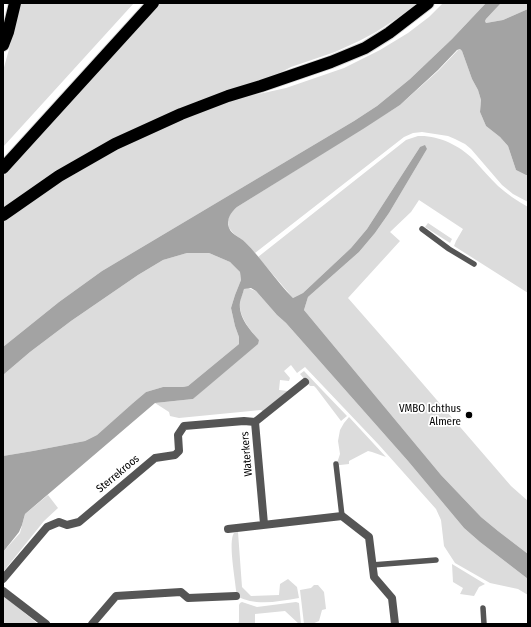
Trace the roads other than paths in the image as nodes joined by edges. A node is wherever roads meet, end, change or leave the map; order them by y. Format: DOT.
graph roads {
  1 [pos="15,3"];
  2 [pos="142,3"];
  3 [pos="153,3"];
  4 [pos="428,3"];
  5 [pos="3,45"];
  6 [pos="3,156"];
  7 [pos="3,168"];
  8 [pos="3,215"];
  9 [pos="422,229"];
  10 [pos="474,264"];
  11 [pos="305,382"];
  12 [pos="255,422"];
  13 [pos="336,464"];
  14 [pos="342,516"];
  15 [pos="264,524"];
  16 [pos="228,529"];
  17 [pos="436,560"];
  18 [pos="372,565"];
  19 [pos="3,579"];
  20 [pos="3,591"];
  21 [pos="236,596"];
  22 [pos="483,608"];
  23 [pos="46,624"];
  24 [pos="92,624"];
  25 [pos="394,624"];
  26 [pos="484,624"];
  1 -- 5 [label="highway"];
  2 -- 6 [label="highway"];
  3 -- 7 [label="highway"];
  4 -- 8 [label="highway"];
  9 -- 10 [label="lane"];
  11 -- 12 [label="street, Waterkers"];
  12 -- 15 [label="street, Waterkers"];
  12 -- 19 [label="street, Sterrekroos"];
  13 -- 14 [label="lane"];
  14 -- 15 [label="street"];
  14 -- 18 [label="street"];
  15 -- 16 [label="street"];
  17 -- 18 [label="lane"];
  18 -- 25 [label="street"];
  20 -- 23 [label="street"];
  21 -- 24 [label="street"];
  22 -- 26 [label="lane"];
}
